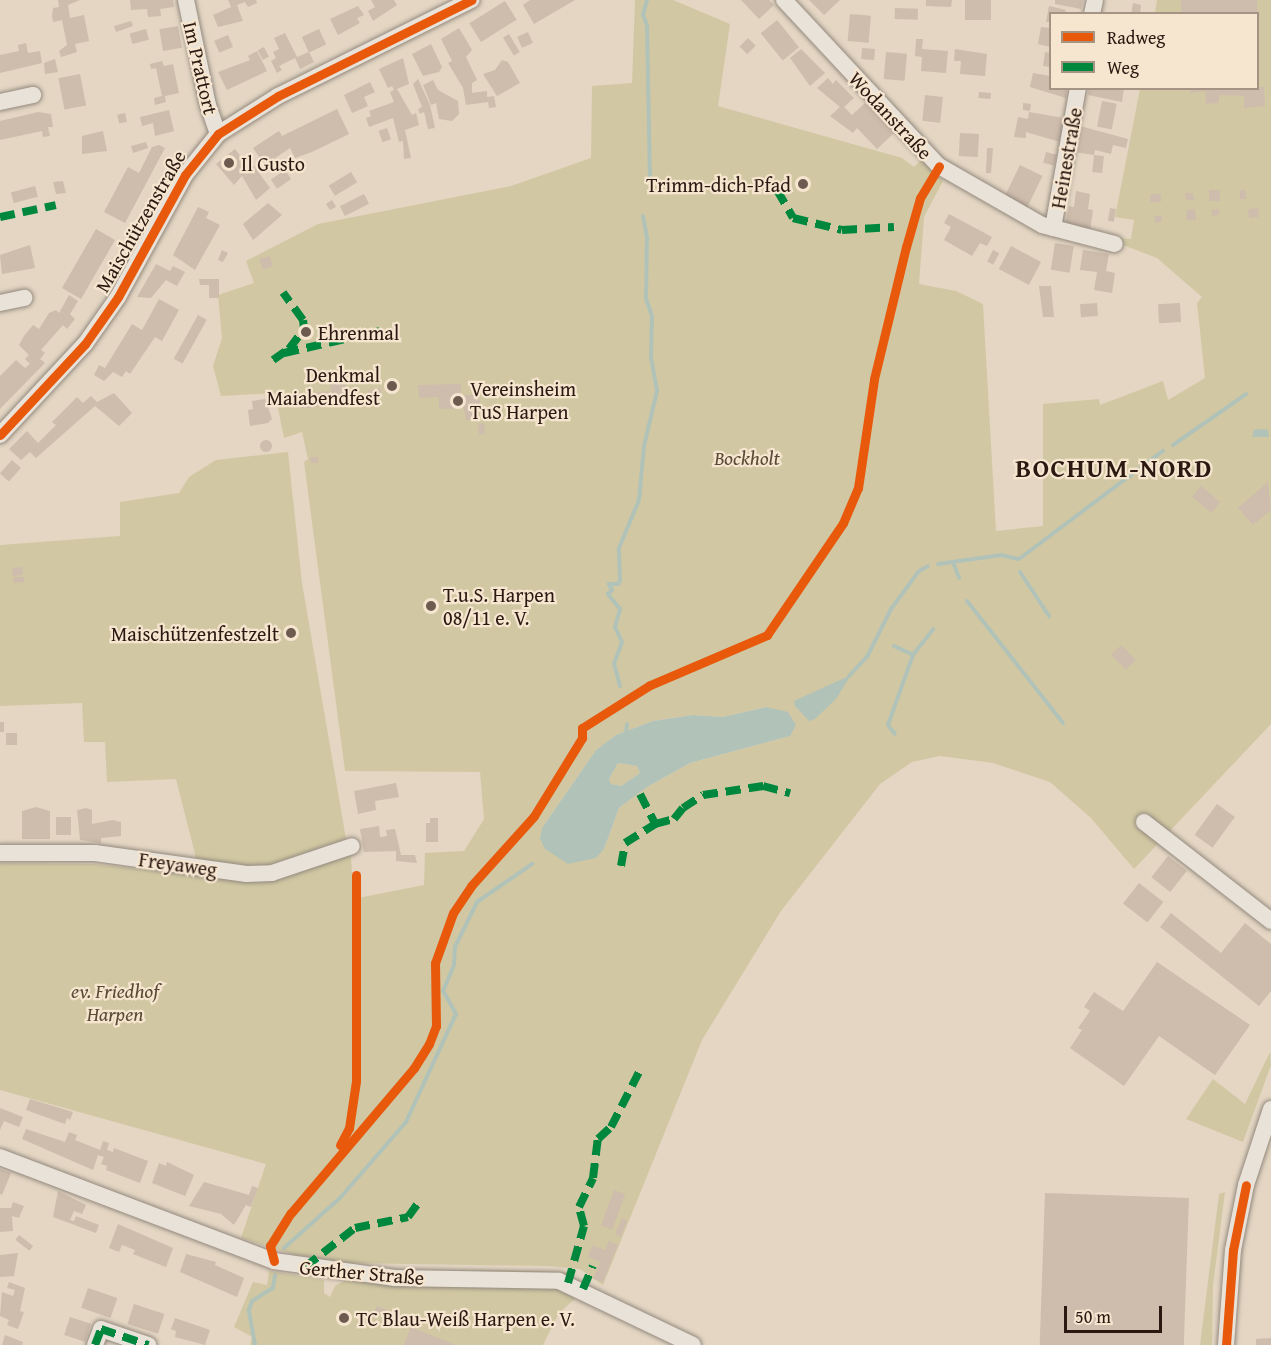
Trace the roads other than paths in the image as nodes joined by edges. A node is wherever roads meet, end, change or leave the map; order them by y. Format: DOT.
graph roads {
  1 [pos="186,0"];
  2 [pos="471,0"];
  3 [pos="784,0"];
  4 [pos="1078,90"];
  5 [pos="33,95"];
  6 [pos="0,102"];
  7 [pos="218,134"];
  8 [pos="1053,228"];
  9 [pos="1115,244"];
  10 [pos="24,298"];
  11 [pos="0,303"];
  12 [pos="0,435"];
  13 [pos="1144,822"];
  14 [pos="352,846"];
  15 [pos="0,853"];
  16 [pos="1271,921"];
  17 [pos="1271,1109"];
  18 [pos="0,1157"];
  19 [pos="95,1345"];
  20 [pos="148,1345"];
  21 [pos="693,1345"];
  22 [pos="1226,1345"];
  1 -- 7 [label="street, Im Prattort"];
  2 -- 7 [label="street, Maischützenstraße"];
  3 -- 8 [label="street, Wodanstraße"];
  4 -- 8 [label="street, Heinestraße"];
  5 -- 6 [label="street"];
  7 -- 12 [label="street, Maischützenstraße"];
  8 -- 9 [label="street, Wodanstraße"];
  10 -- 11 [label="street"];
  13 -- 16 [label="street"];
  14 -- 15 [label="street, Freyaweg"];
  17 -- 22 [label="street"];
  18 -- 21 [label="street, Gerther Straße"];
  19 -- 20 [label="street"];
}
